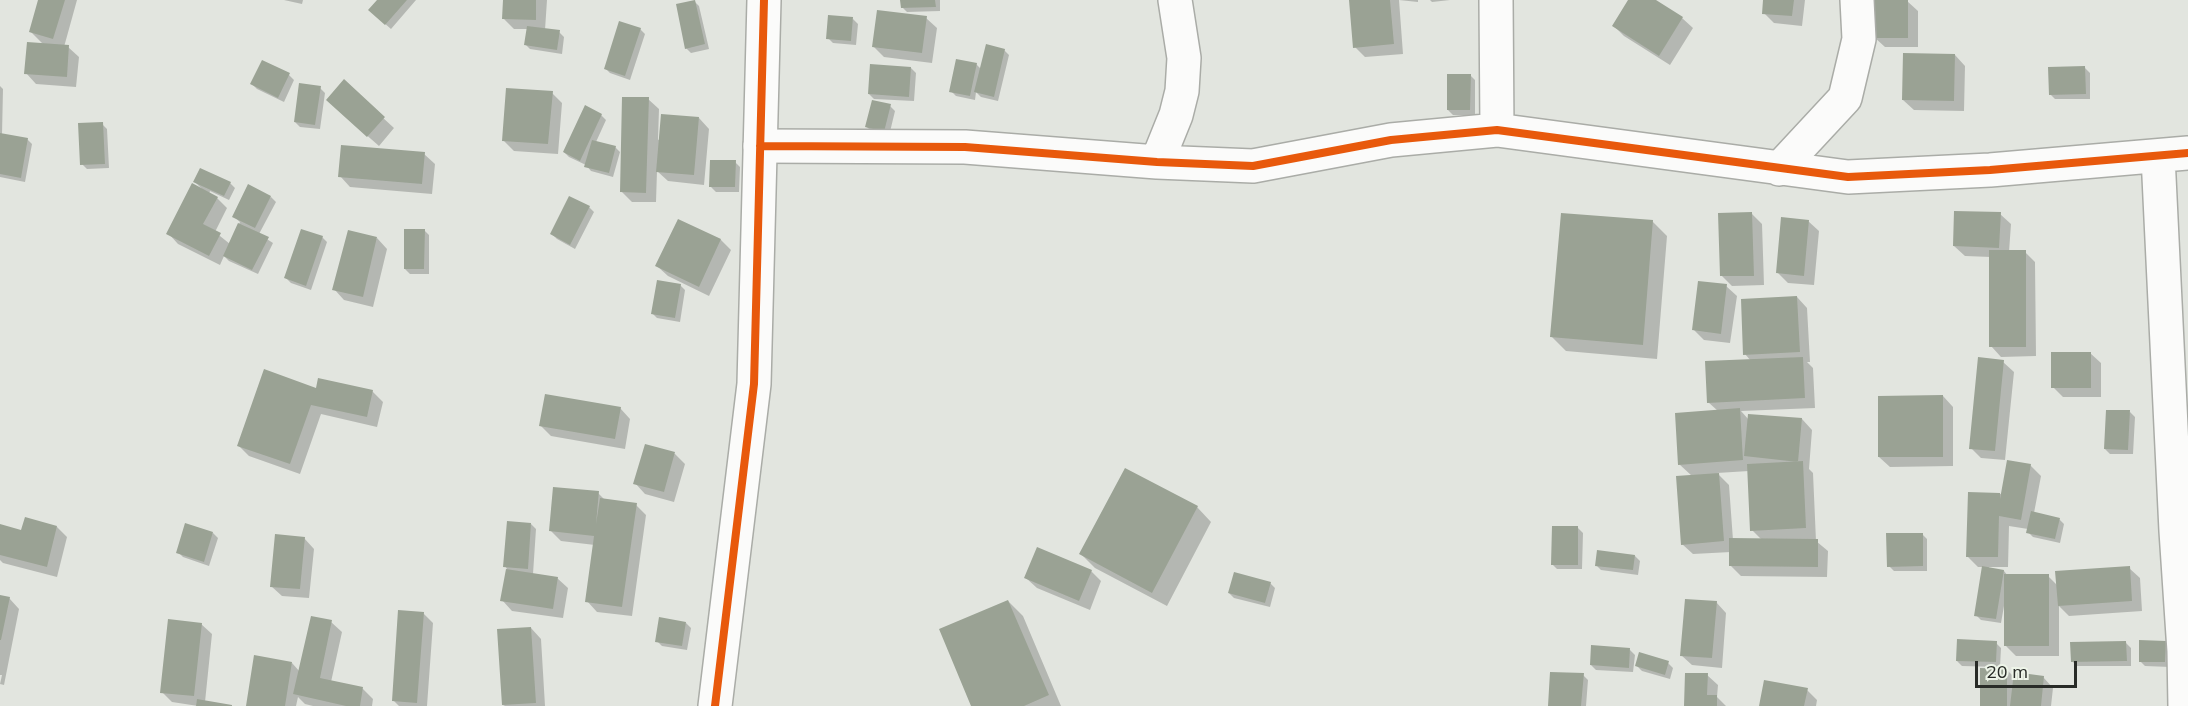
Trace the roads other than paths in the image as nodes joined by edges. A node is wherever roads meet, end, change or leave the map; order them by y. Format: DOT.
graph roads {
  1 [pos="764,0"];
  2 [pos="1175,0"];
  3 [pos="1496,0"];
  4 [pos="1857,0"];
  5 [pos="1497,130"];
  6 [pos="760,146"];
  7 [pos="2173,155"];
  8 [pos="1157,162"];
  9 [pos="1779,169"];
  10 [pos="715,706"];
  11 [pos="2185,706"];
  1 -- 6 [label="street"];
  2 -- 8 [label="street"];
  3 -- 5 [label="street"];
  4 -- 9 [label="street"];
  5 -- 8 [label="street"];
  5 -- 9 [label="street"];
  6 -- 8 [label="street"];
  6 -- 10 [label="street"];
  7 -- 9 [label="street"];
  7 -- 11 [label="street"];
}
